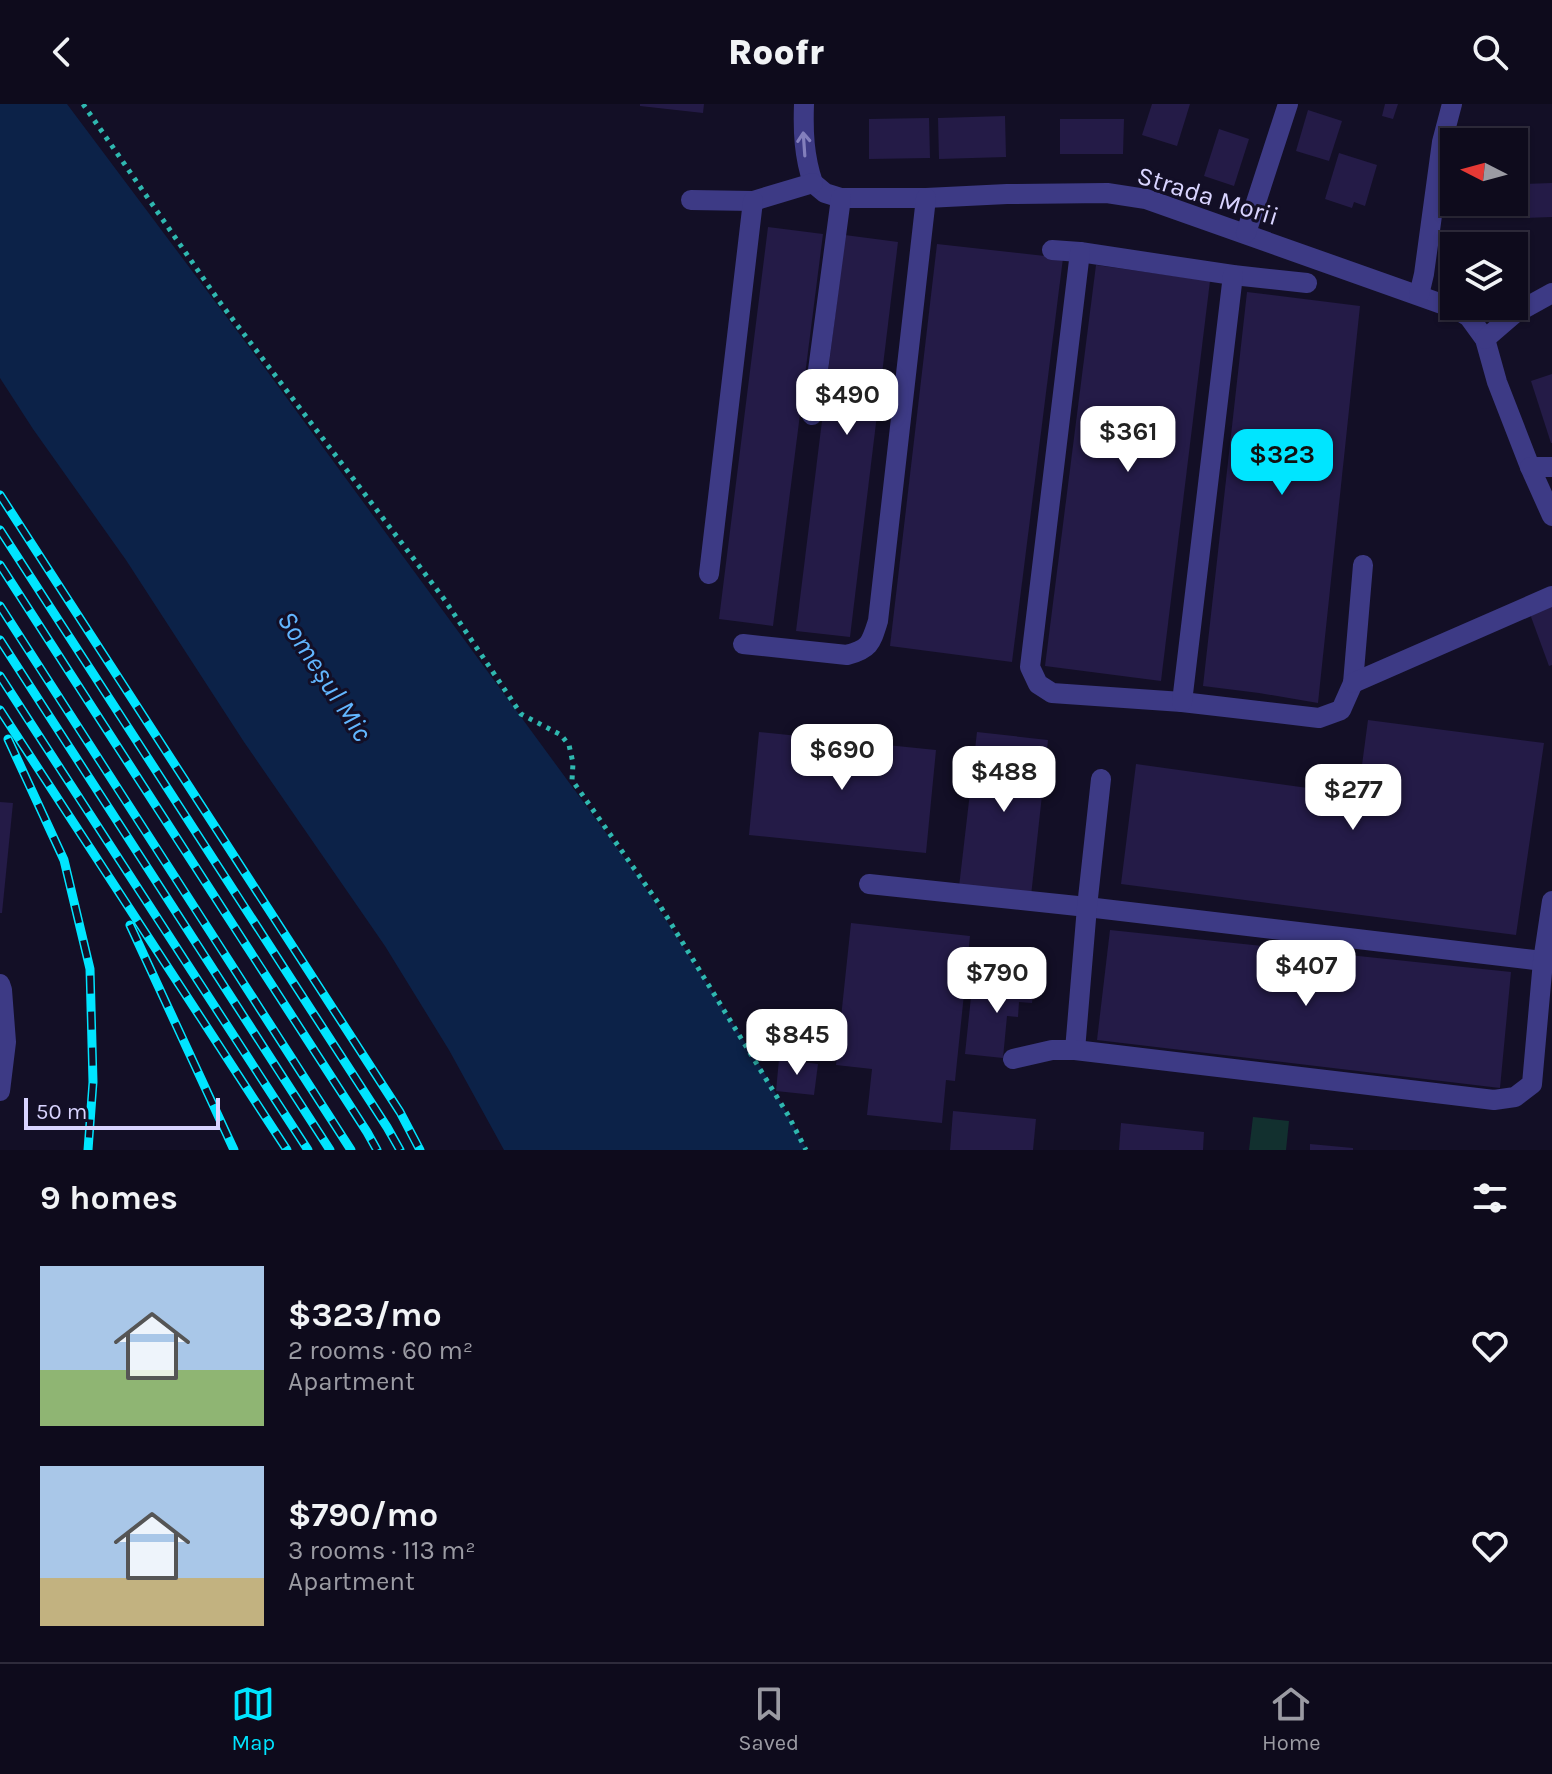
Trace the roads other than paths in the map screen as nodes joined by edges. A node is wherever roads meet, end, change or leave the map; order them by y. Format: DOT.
graph roads {
  1 [pos="804,104"];
  2 [pos="1288,104"];
  3 [pos="1452,104"];
  4 [pos="813,183"];
  5 [pos="841,198"];
  6 [pos="926,198"];
  7 [pos="691,200"];
  8 [pos="753,201"];
  9 [pos="1246,233"];
  10 [pos="1052,250"];
  11 [pos="1080,252"];
  12 [pos="1233,275"];
  13 [pos="1307,283"];
  14 [pos="1552,293"];
  15 [pos="1419,295"];
  16 [pos="1485,339"];
  17 [pos="812,415"];
  18 [pos="1530,467"];
  19 [pos="1552,467"];
  20 [pos="1552,516"];
  21 [pos="1363,565"];
  22 [pos="709,574"];
  23 [pos="1552,596"];
  24 [pos="743,644"];
  25 [pos="1353,683"];
  26 [pos="1182,702"];
  27 [pos="1101,779"];
  28 [pos="869,884"];
  29 [pos="1552,901"];
  30 [pos="1087,907"];
  31 [pos="1543,961"];
  32 [pos="0,984"];
  33 [pos="1075,1050"];
  34 [pos="1013,1059"];
  35 [pos="0,1091"];
  4 -- 1 [label="street, one-way"];
  2 -- 9 [label="street"];
  3 -- 15 [label="street"];
  4 -- 5 [label="street, Strada Morii"];
  4 -- 8 [label="street"];
  5 -- 6 [label="street, Strada Morii"];
  5 -- 17 [label="street"];
  6 -- 9 [label="street, Strada Morii"];
  6 -- 24 [label="street"];
  7 -- 8 [label="street"];
  8 -- 22 [label="street"];
  9 -- 15 [label="street, Strada Morii"];
  10 -- 11 [label="street"];
  11 -- 12 [label="street"];
  11 -- 26 [label="street"];
  12 -- 13 [label="street"];
  12 -- 26 [label="street"];
  14 -- 16 [label="street"];
  15 -- 16 [label="street, Strada Morii"];
  16 -- 18 [label="street"];
  18 -- 19 [label="street"];
  18 -- 20 [label="street"];
  21 -- 25 [label="street"];
  23 -- 25 [label="street"];
  25 -- 26 [label="street"];
  27 -- 30 [label="street"];
  28 -- 30 [label="street"];
  29 -- 31 [label="street"];
  30 -- 31 [label="street"];
  30 -- 33 [label="street"];
  31 -- 33 [label="street"];
  32 -- 35 [label="street"];
  33 -- 34 [label="street"];
}
